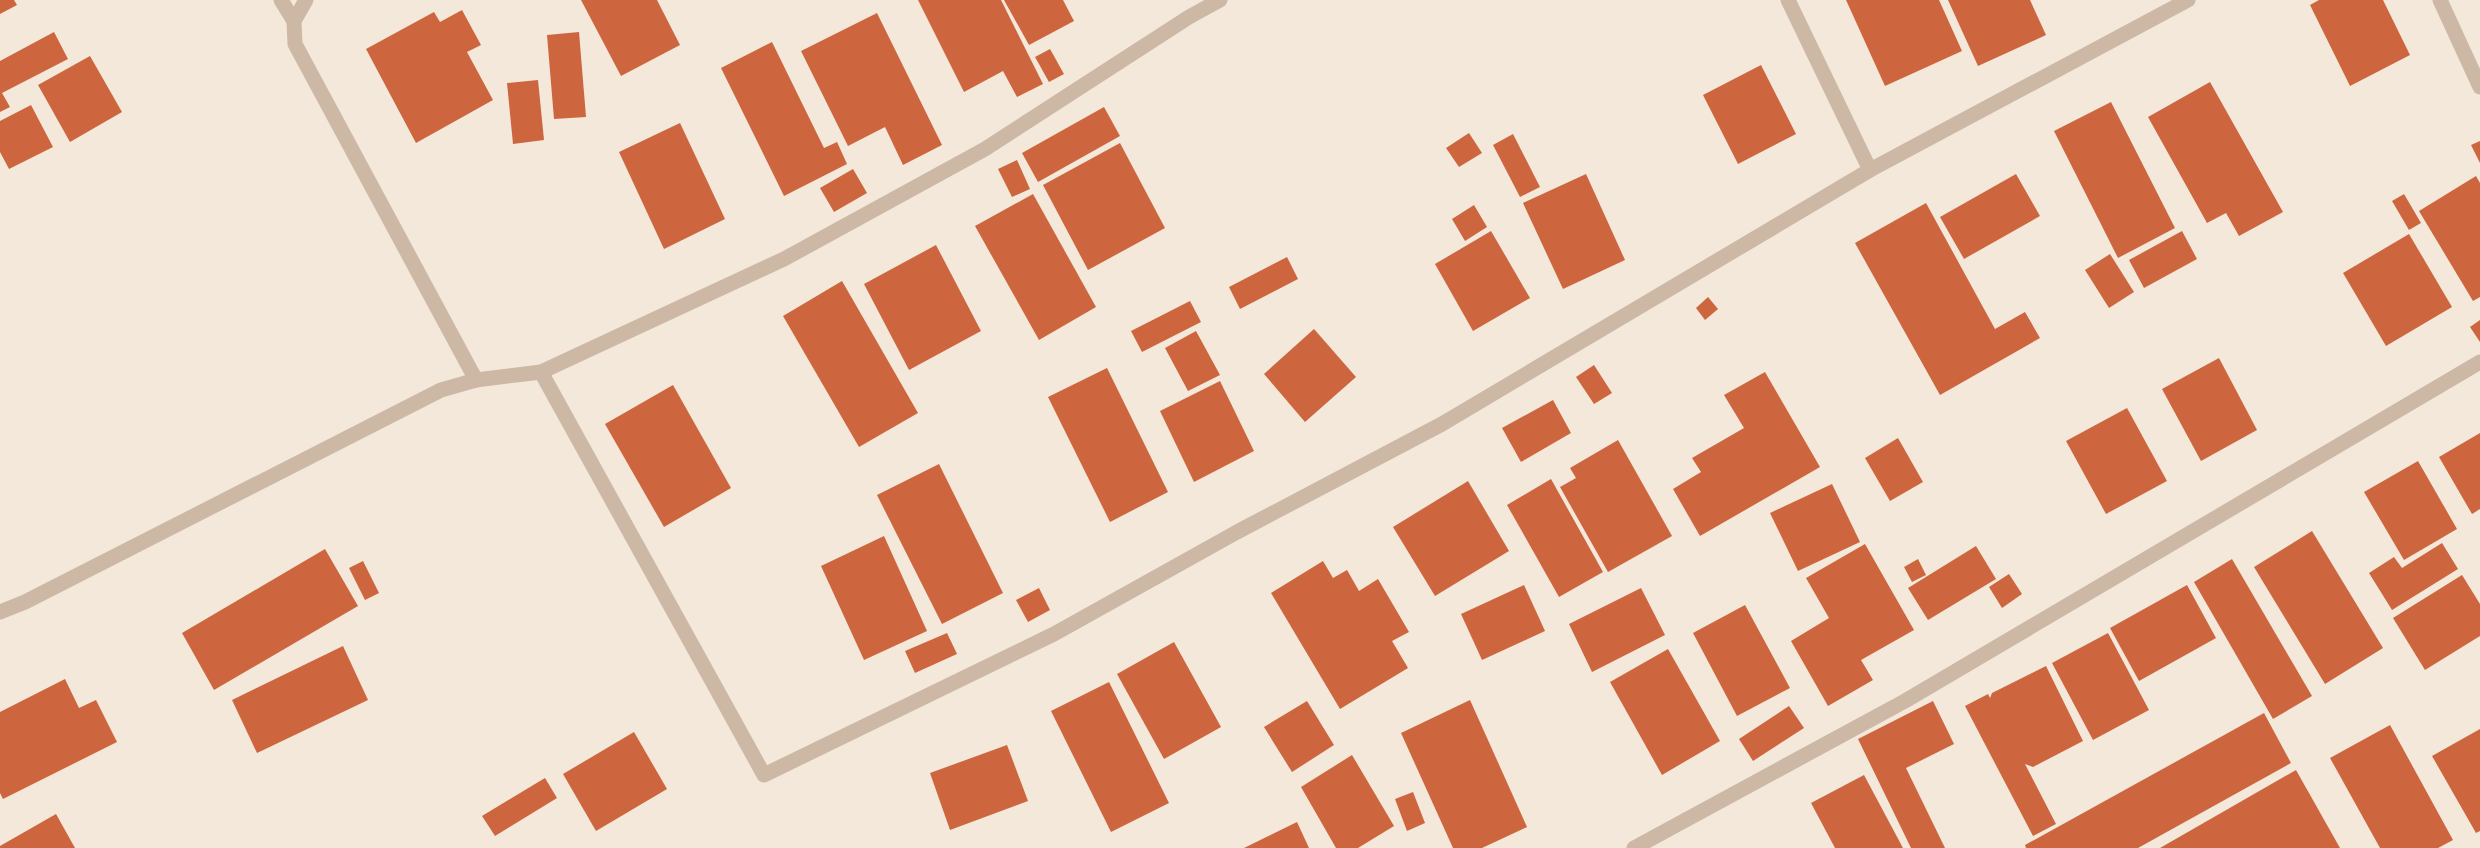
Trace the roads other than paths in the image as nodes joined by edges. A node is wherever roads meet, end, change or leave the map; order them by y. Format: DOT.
graph roads {
  1 [pos="281,0"];
  2 [pos="306,0"];
  3 [pos="1220,0"];
  4 [pos="1788,0"];
  5 [pos="2188,0"];
  6 [pos="2440,0"];
  7 [pos="294,21"];
  8 [pos="2480,87"];
  9 [pos="1870,171"];
  10 [pos="2480,362"];
  11 [pos="541,372"];
  12 [pos="476,380"];
  13 [pos="0,612"];
  14 [pos="1634,848"];
  1 -- 7 [label="street"];
  2 -- 7 [label="street"];
  3 -- 11 [label="street"];
  4 -- 9 [label="street"];
  5 -- 9 [label="street"];
  6 -- 8 [label="street"];
  7 -- 12 [label="street"];
  9 -- 11 [label="street"];
  10 -- 14 [label="street"];
  11 -- 12 [label="street"];
  12 -- 13 [label="street"];
}
